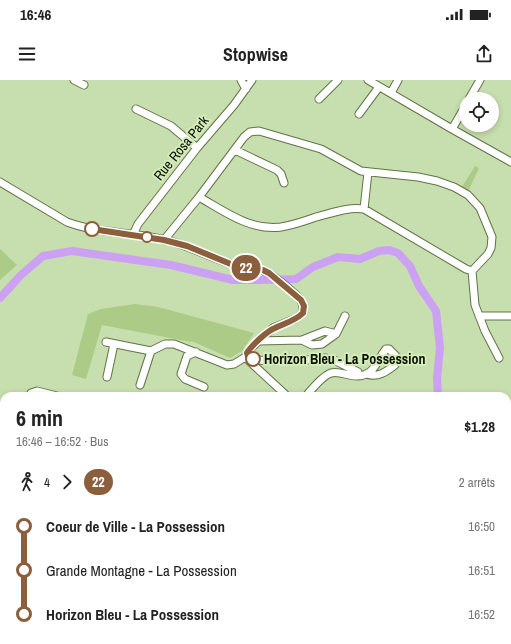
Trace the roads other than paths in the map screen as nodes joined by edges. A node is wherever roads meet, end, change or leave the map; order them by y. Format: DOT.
graph roads {
  1 [pos="74,80"];
  2 [pos="241,80"];
  3 [pos="252,80"];
  4 [pos="338,80"];
  5 [pos="368,80"];
  6 [pos="398,80"];
  7 [pos="480,80"];
  8 [pos="84,85"];
  9 [pos="379,87"];
  10 [pos="246,89"];
  11 [pos="473,92"];
  12 [pos="391,93"];
  13 [pos="319,99"];
  14 [pos="136,108"];
  15 [pos="359,114"];
  16 [pos="459,118"];
  17 [pos="452,130"];
  18 [pos="196,148"];
  19 [pos="235,150"];
  20 [pos="511,162"];
  21 [pos="368,172"];
  22 [pos="0,182"];
  23 [pos="284,183"];
  24 [pos="199,197"];
  25 [pos="364,209"];
  26 [pos="133,235"];
  27 [pos="164,240"];
  28 [pos="472,270"];
  29 [pos="346,316"];
  30 [pos="480,316"];
  31 [pos="511,316"];
  32 [pos="336,334"];
  33 [pos="302,340"];
  34 [pos="258,341"];
  35 [pos="106,342"];
  36 [pos="114,344"];
  37 [pos="151,351"];
  38 [pos="196,352"];
  39 [pos="246,356"];
  40 [pos="499,358"];
  41 [pos="107,378"];
  42 [pos="140,385"];
  43 [pos="204,387"];
  44 [pos="283,392"];
  45 [pos="310,392"];
  1 -- 8 [label="street"];
  2 -- 10 [label="street"];
  3 -- 10 [label="street, Rue Rosa Park"];
  4 -- 13 [label="street"];
  5 -- 9 [label="street"];
  6 -- 12 [label="street"];
  7 -- 11 [label="street"];
  9 -- 12 [label="street"];
  9 -- 15 [label="street"];
  10 -- 18 [label="street, Rue Rosa Park"];
  12 -- 17 [label="street"];
  14 -- 18 [label="street"];
  16 -- 17 [label="street"];
  17 -- 20 [label="street"];
  18 -- 26 [label="street, Rue Rosa Park"];
  19 -- 21 [label="street"];
  19 -- 23 [label="street"];
  19 -- 24 [label="street"];
  21 -- 25 [label="street"];
  21 -- 28 [label="street"];
  22 -- 26 [label="street"];
  24 -- 25 [label="street"];
  24 -- 27 [label="street"];
  25 -- 28 [label="street"];
  26 -- 27 [label="street"];
  27 -- 34 [label="street"];
  28 -- 30 [label="street"];
  29 -- 32 [label="street"];
  30 -- 31 [label="street"];
  30 -- 40 [label="street"];
  32 -- 33 [label="street"];
  32 -- 33 [label="street"];
  33 -- 34 [label="street"];
  34 -- 39 [label="street"];
  35 -- 36 [label="street"];
  36 -- 37 [label="street"];
  36 -- 41 [label="street"];
  37 -- 38 [label="street"];
  37 -- 42 [label="street"];
  38 -- 39 [label="street"];
  38 -- 43 [label="street"];
  39 -- 44 [label="street"];
  39 -- 45 [label="street"];
}
